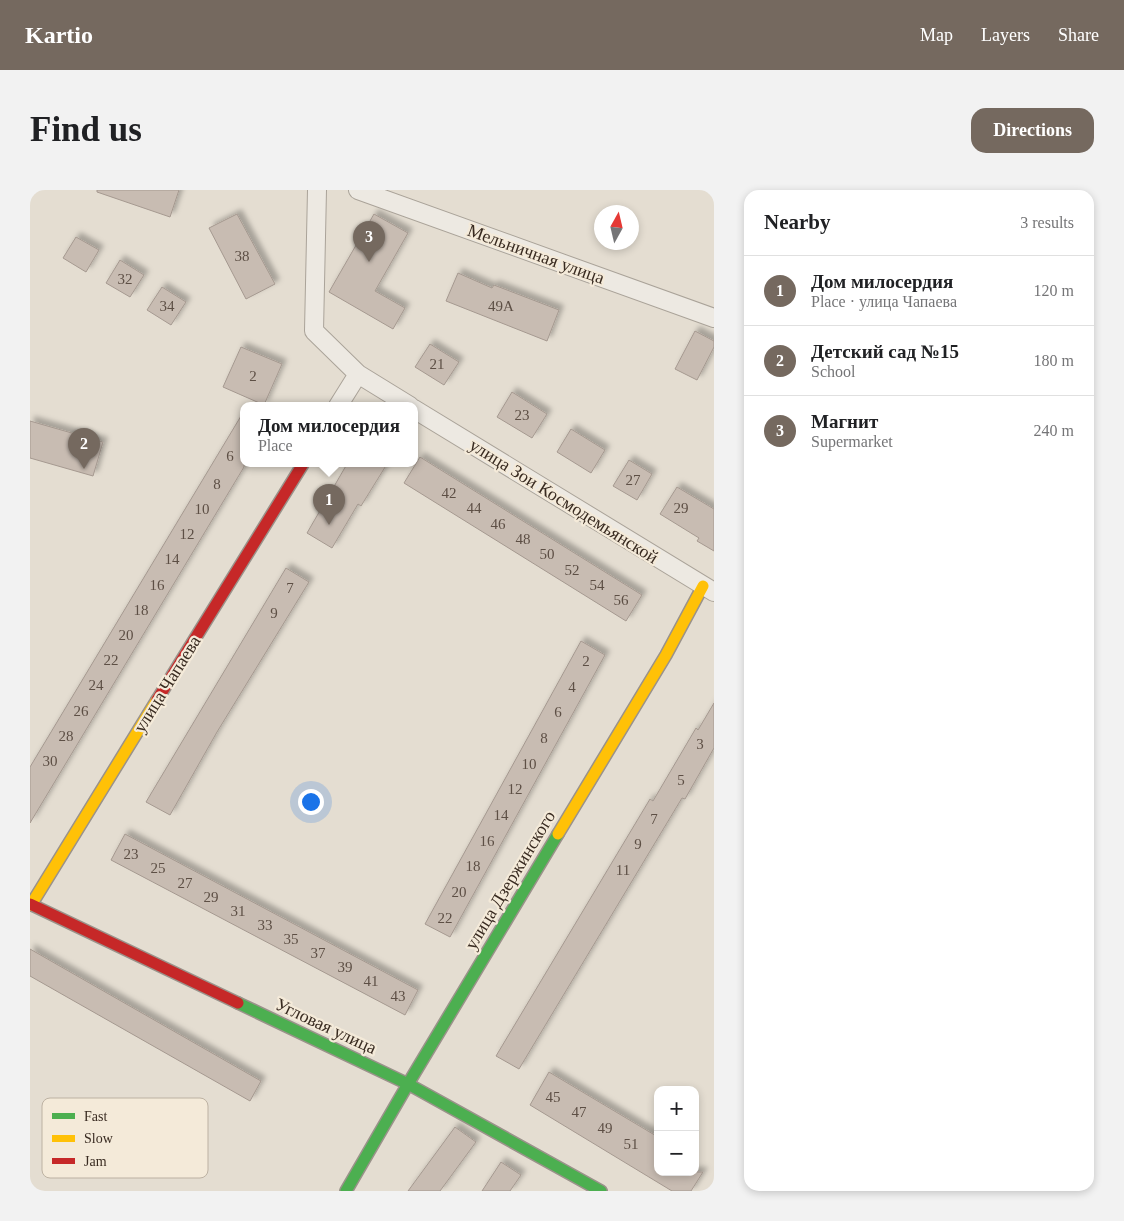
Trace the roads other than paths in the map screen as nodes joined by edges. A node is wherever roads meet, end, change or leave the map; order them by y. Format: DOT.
graph roads {
  1 [pos="317,190"];
  2 [pos="358,190"];
  3 [pos="714,318"];
  4 [pos="358,374"];
  5 [pos="340,402"];
  6 [pos="404,402"];
  7 [pos="418,411"];
  8 [pos="301,467"];
  9 [pos="708,589"];
  10 [pos="30,904"];
  11 [pos="408,1084"];
  12 [pos="346,1191"];
  13 [pos="601,1191"];
  1 -- 4 [label="street"];
  2 -- 3 [label="street, Мельничная улица"];
  4 -- 5 [label="street"];
  4 -- 6 [label="street"];
  7 -- 9 [label="street, улица Зои Космодемьянской"];
  8 -- 10 [label="street, улица Чапаева"];
  9 -- 11 [label="street, улица Дзержинского"];
  10 -- 11 [label="street, Угловая улица"];
  11 -- 12 [label="street, улица Дзержинского"];
  11 -- 13 [label="street, Угловая улица"];
}
